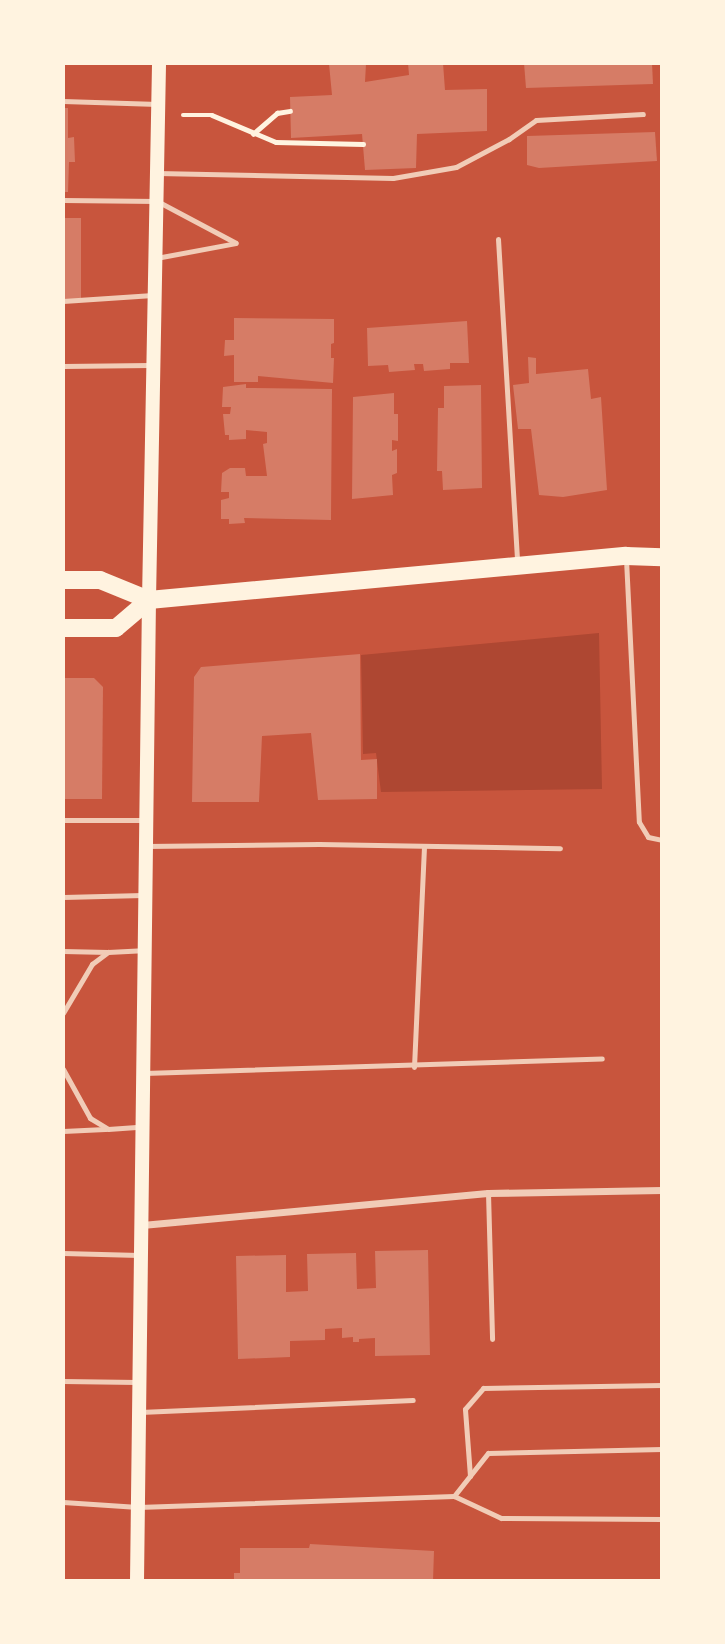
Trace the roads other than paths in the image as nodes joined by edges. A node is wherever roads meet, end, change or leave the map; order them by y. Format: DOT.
graph roads {
  1 [pos="159,63"];
  2 [pos="63,101"];
  3 [pos="159,104"];
  4 [pos="643,114"];
  5 [pos="157,173"];
  6 [pos="63,200"];
  7 [pos="157,201"];
  8 [pos="498,239"];
  9 [pos="156,258"];
  10 [pos="153,295"];
  11 [pos="63,301"];
  12 [pos="153,365"];
  13 [pos="63,366"];
  14 [pos="626,556"];
  15 [pos="662,557"];
  16 [pos="517,566"];
  17 [pos="63,580"];
  18 [pos="149,600"];
  19 [pos="63,628"];
  20 [pos="63,820"];
  21 [pos="146,820"];
  22 [pos="662,840"];
  23 [pos="146,846"];
  24 [pos="424,846"];
  25 [pos="560,848"];
  26 [pos="146,895"];
  27 [pos="63,898"];
  28 [pos="145,950"];
  29 [pos="63,951"];
  30 [pos="108,952"];
  31 [pos="63,1013"];
  32 [pos="602,1059"];
  33 [pos="414,1067"];
  34 [pos="63,1069"];
  35 [pos="144,1073"];
  36 [pos="143,1127"];
  37 [pos="108,1129"];
  38 [pos="63,1131"];
  39 [pos="662,1189"];
  40 [pos="488,1194"];
  41 [pos="142,1225"];
  42 [pos="63,1253"];
  43 [pos="142,1255"];
  44 [pos="492,1339"];
  45 [pos="63,1381"];
  46 [pos="140,1382"];
  47 [pos="662,1385"];
  48 [pos="413,1400"];
  49 [pos="140,1412"];
  50 [pos="662,1449"];
  51 [pos="470,1476"];
  52 [pos="454,1496"];
  53 [pos="63,1502"];
  54 [pos="138,1507"];
  55 [pos="662,1519"];
  56 [pos="137,1581"];
  1 -- 3 [label="main road"];
  2 -- 3 [label="lane"];
  3 -- 5 [label="main road"];
  4 -- 5 [label="lane"];
  5 -- 7 [label="main road"];
  6 -- 7 [label="lane"];
  7 -- 9 [label="main road"];
  7 -- 9 [label="lane"];
  8 -- 16 [label="lane"];
  9 -- 10 [label="main road"];
  10 -- 11 [label="lane"];
  10 -- 12 [label="main road"];
  12 -- 13 [label="lane"];
  12 -- 18 [label="main road"];
  14 -- 15 [label="main road"];
  14 -- 16 [label="main road"];
  14 -- 22 [label="lane"];
  16 -- 18 [label="main road"];
  17 -- 18 [label="main road"];
  18 -- 19 [label="main road"];
  18 -- 21 [label="main road"];
  20 -- 21 [label="lane"];
  21 -- 23 [label="main road"];
  23 -- 24 [label="lane"];
  23 -- 26 [label="main road"];
  24 -- 25 [label="lane"];
  24 -- 33 [label="lane"];
  26 -- 27 [label="lane"];
  26 -- 28 [label="main road"];
  28 -- 30 [label="lane"];
  28 -- 35 [label="main road"];
  29 -- 30 [label="lane"];
  30 -- 31 [label="lane"];
  32 -- 33 [label="lane"];
  33 -- 35 [label="lane"];
  34 -- 37 [label="lane"];
  35 -- 36 [label="main road"];
  36 -- 37 [label="lane"];
  36 -- 41 [label="main road"];
  37 -- 38 [label="lane"];
  39 -- 40 [label="street"];
  40 -- 41 [label="street"];
  40 -- 44 [label="lane"];
  41 -- 43 [label="main road"];
  42 -- 43 [label="lane"];
  43 -- 46 [label="main road"];
  45 -- 46 [label="lane"];
  46 -- 49 [label="main road"];
  47 -- 51 [label="lane"];
  48 -- 49 [label="lane"];
  49 -- 54 [label="main road"];
  50 -- 51 [label="lane"];
  51 -- 52 [label="lane"];
  52 -- 54 [label="lane"];
  52 -- 55 [label="lane"];
  53 -- 54 [label="lane"];
  54 -- 56 [label="main road"];
}
